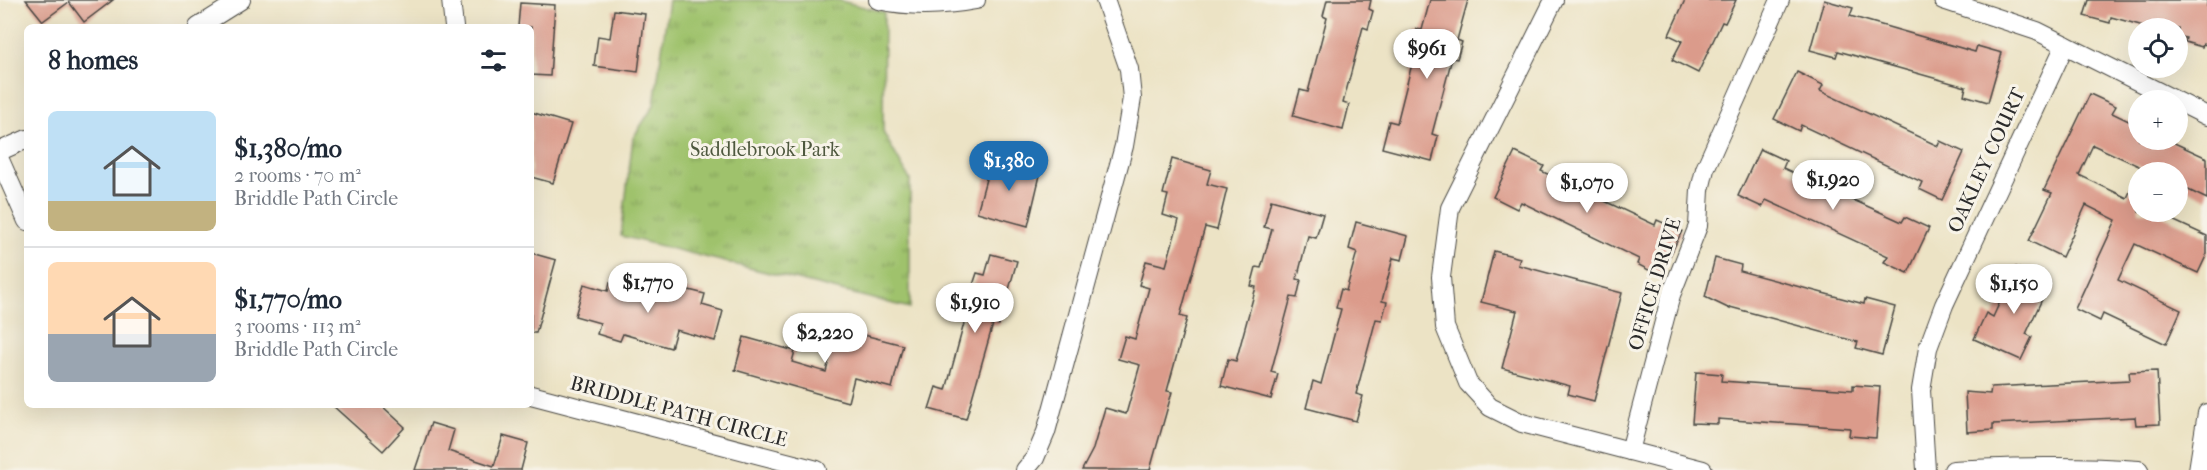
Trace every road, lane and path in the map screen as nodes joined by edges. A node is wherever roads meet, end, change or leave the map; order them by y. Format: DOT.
graph roads {
  1 [pos="241,0"];
  2 [pos="451,0"];
  3 [pos="878,0"];
  4 [pos="976,0"];
  5 [pos="1105,0"];
  6 [pos="1554,0"];
  7 [pos="1780,0"];
  8 [pos="1943,0"];
  9 [pos="203,24"];
  10 [pos="454,24"];
  11 [pos="2065,45"];
  12 [pos="2207,116"];
  13 [pos="24,139"];
  14 [pos="0,151"];
  15 [pos="0,160"];
  16 [pos="24,214"];
  17 [pos="534,396"];
  18 [pos="2207,413"];
  19 [pos="1630,451"];
  20 [pos="816,470"];
  21 [pos="1025,470"];
  22 [pos="1703,470"];
  23 [pos="1926,470"];
  24 [pos="1953,470"];
  25 [pos="2139,470"];
  26 [pos="2198,470"];
  1 -- 9 [label="street"];
  2 -- 10 [label="street"];
  3 -- 4 [label="street"];
  5 -- 21 [label="street"];
  6 -- 19 [label="street"];
  7 -- 19 [label="street, OFFICE DRIVE"];
  8 -- 11 [label="street"];
  11 -- 12 [label="street"];
  11 -- 23 [label="street, OAKLEY COURT"];
  13 -- 14 [label="street"];
  15 -- 16 [label="street"];
  17 -- 20 [label="street, BRIDDLE PATH CIRCLE"];
  18 -- 26 [label="street"];
  19 -- 22 [label="street"];
  24 -- 25 [label="street"];
}
